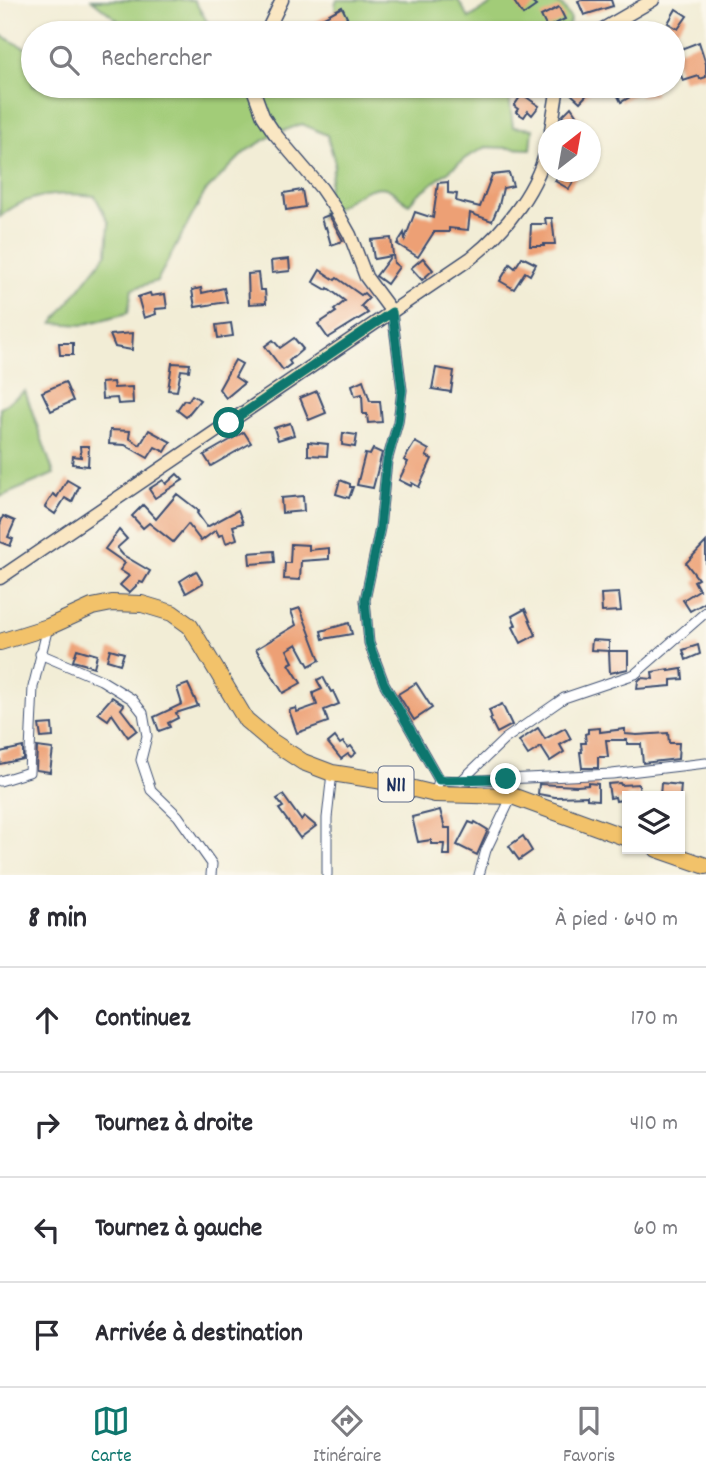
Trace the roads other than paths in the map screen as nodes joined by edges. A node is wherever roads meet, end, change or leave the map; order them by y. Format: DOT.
graph roads {
  1 [pos="282,0"];
  2 [pos="653,0"];
  3 [pos="272,21"];
  4 [pos="617,21"];
  5 [pos="256,98"];
  6 [pos="556,98"];
  7 [pos="553,119"];
  8 [pos="538,174"];
  9 [pos="392,312"];
  10 [pos="0,578"];
  11 [pos="706,612"];
  12 [pos="47,628"];
  13 [pos="0,642"];
  14 [pos="40,654"];
  15 [pos="706,763"];
  16 [pos="332,773"];
  17 [pos="0,781"];
  18 [pos="461,781"];
  19 [pos="437,787"];
  20 [pos="512,796"];
  21 [pos="622,836"];
  22 [pos="671,854"];
  23 [pos="706,866"];
  24 [pos="211,875"];
  25 [pos="327,875"];
  26 [pos="479,875"];
  1 -- 3 [label="main road"];
  2 -- 4 [label="main road"];
  5 -- 9 [label="main road"];
  6 -- 7 [label="main road"];
  8 -- 9 [label="main road"];
  9 -- 10 [label="main road"];
  9 -- 19 [label="street"];
  11 -- 18 [label="street"];
  12 -- 13 [label="highway, N11"];
  12 -- 14 [label="street"];
  12 -- 16 [label="highway, N11"];
  14 -- 17 [label="street"];
  14 -- 24 [label="street"];
  15 -- 18 [label="street"];
  16 -- 19 [label="highway, N11"];
  16 -- 25 [label="street"];
  18 -- 19 [label="street"];
  19 -- 20 [label="highway, N11"];
  20 -- 21 [label="highway, N11"];
  20 -- 26 [label="street"];
  22 -- 23 [label="highway"];
}
